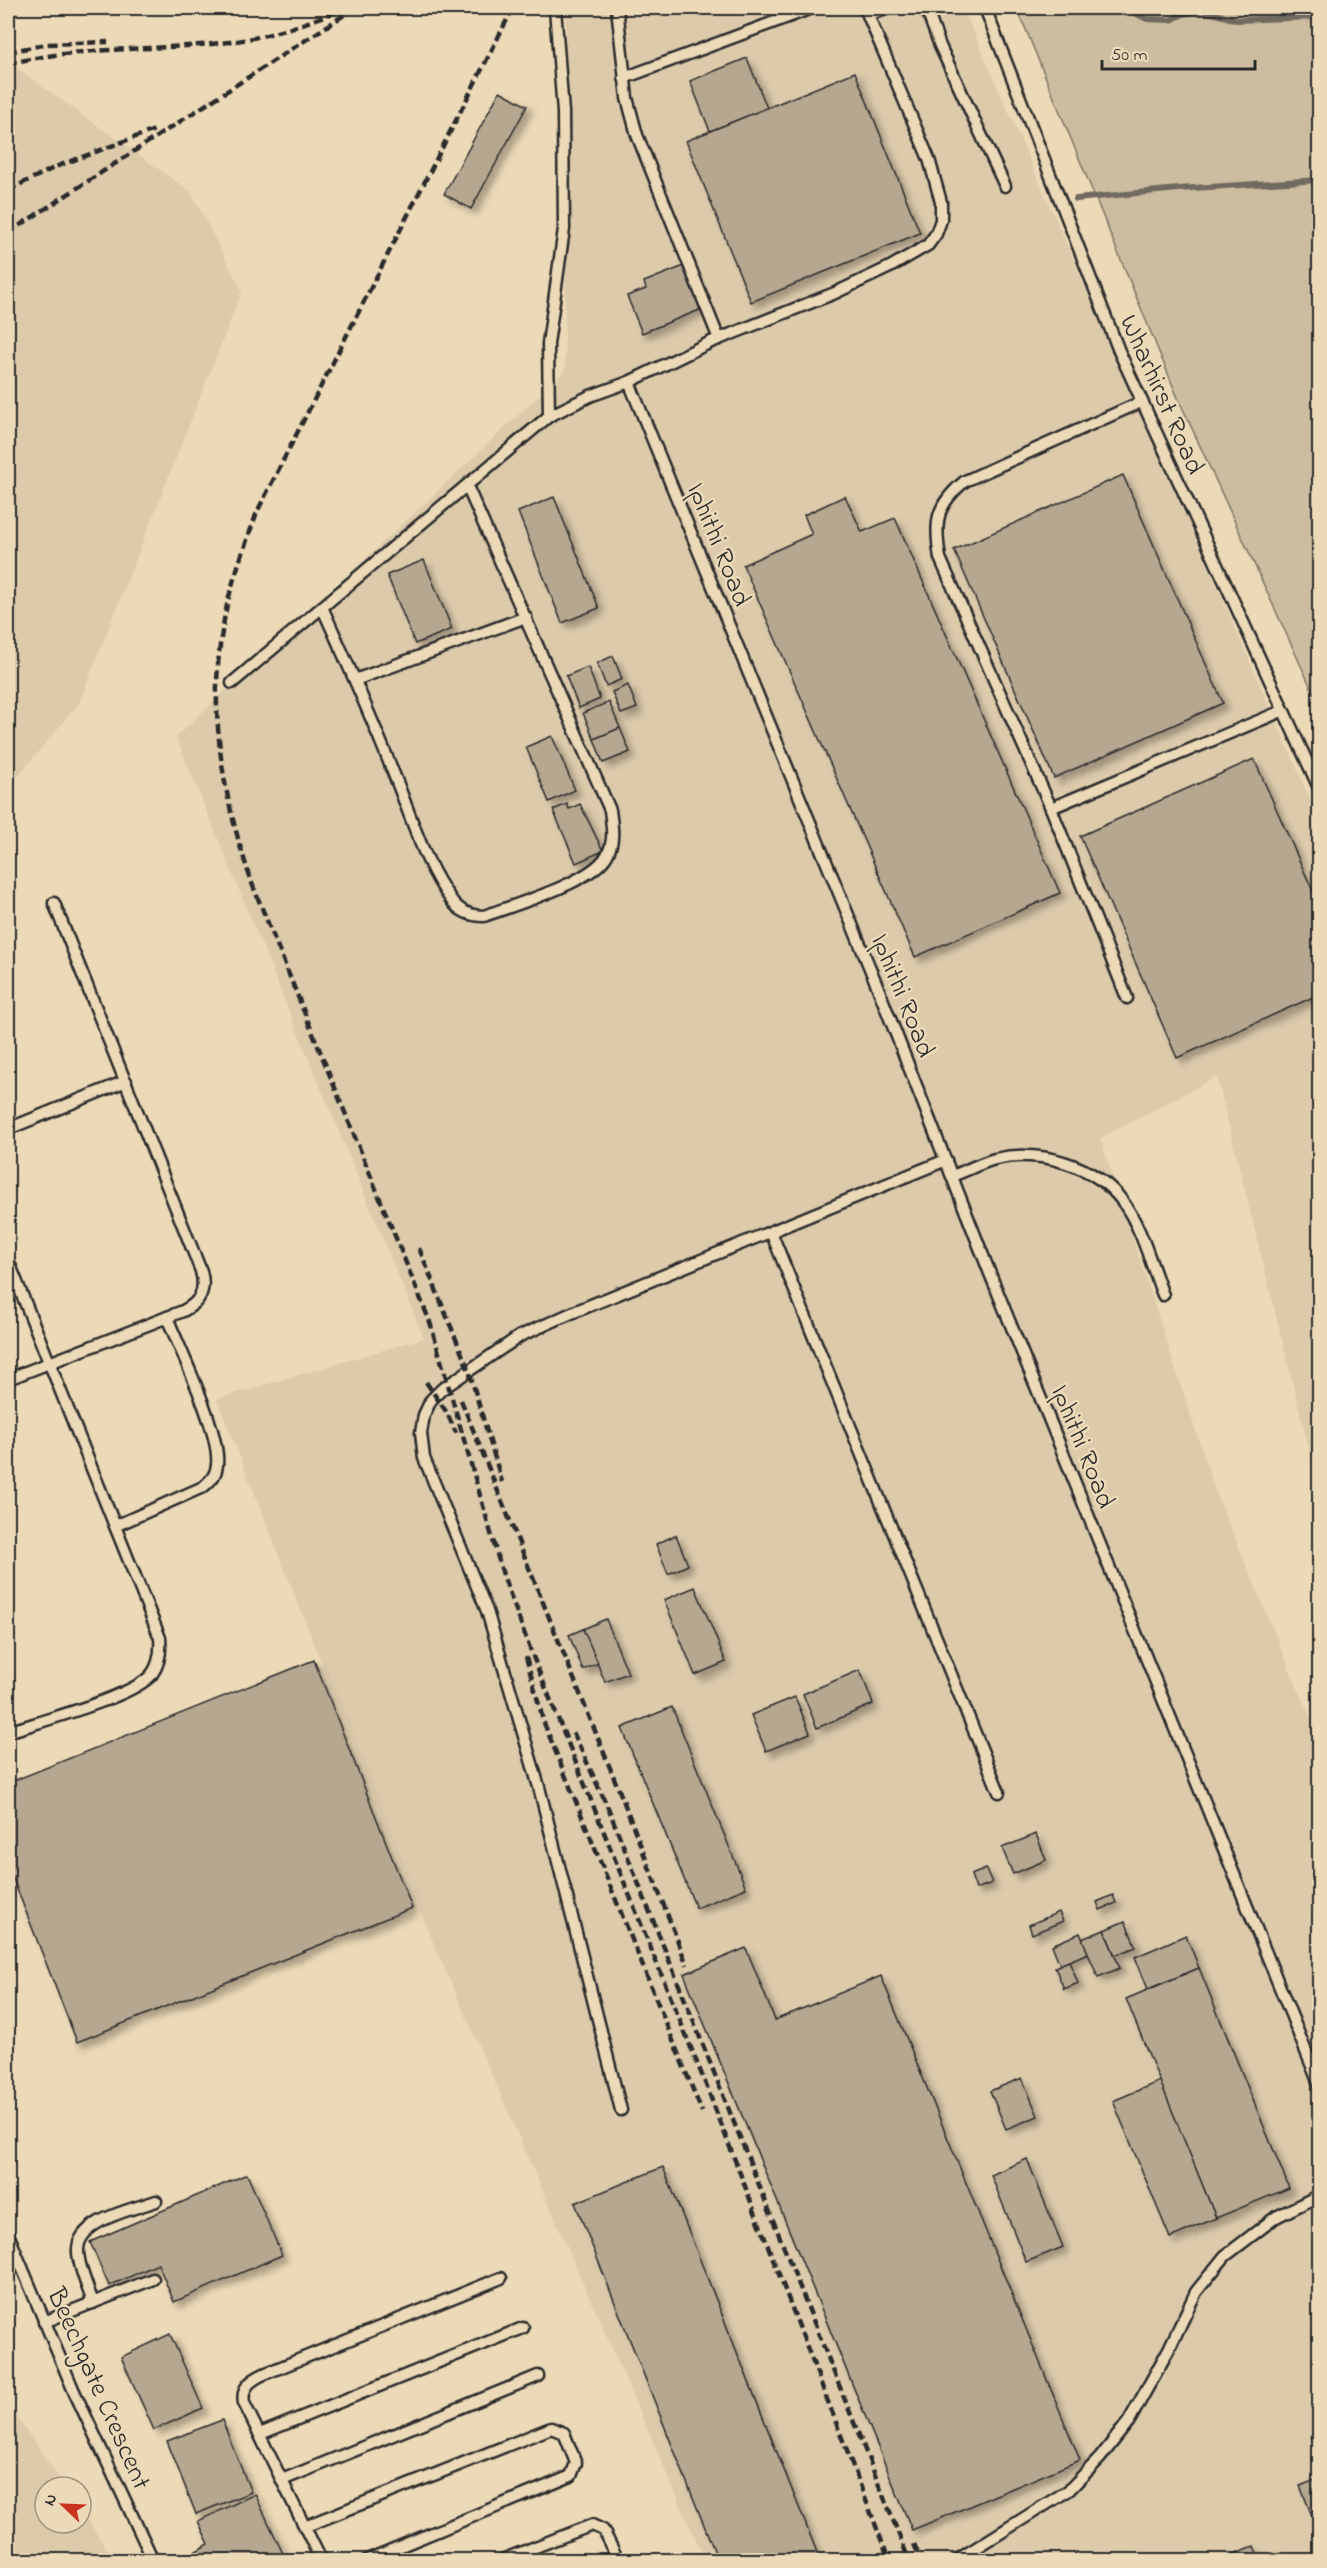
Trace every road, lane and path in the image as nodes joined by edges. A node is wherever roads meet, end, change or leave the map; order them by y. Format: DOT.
graph roads {
  1 [pos="555,8"];
  2 [pos="618,8"];
  3 [pos="812,8"];
  4 [pos="889,8"];
  5 [pos="926,8"];
  6 [pos="985,8"];
  7 [pos="865,10"];
  8 [pos="624,78"];
  9 [pos="1005,186"];
  10 [pos="719,339"];
  11 [pos="629,382"];
  12 [pos="1141,402"];
  13 [pos="549,416"];
  14 [pos="467,486"];
  15 [pos="322,607"];
  16 [pos="526,617"];
  17 [pos="355,680"];
  18 [pos="232,683"];
  19 [pos="1282,711"];
  20 [pos="1320,790"];
  21 [pos="1051,808"];
  22 [pos="54,903"];
  23 [pos="1127,998"];
  24 [pos="126,1081"];
  25 [pos="8,1129"];
  26 [pos="946,1161"];
  27 [pos="952,1176"];
  28 [pos="771,1232"];
  29 [pos="8,1260"];
  30 [pos="1163,1295"];
  31 [pos="166,1317"];
  32 [pos="49,1363"];
  33 [pos="8,1379"];
  34 [pos="115,1526"];
  35 [pos="8,1732"];
  36 [pos="999,1792"];
  37 [pos="1320,2086"];
  38 [pos="621,2110"];
  39 [pos="1320,2195"];
  40 [pos="156,2201"];
  41 [pos="8,2234"];
  42 [pos="13,2260"];
  43 [pos="501,2278"];
  44 [pos="153,2279"];
  45 [pos="93,2303"];
  46 [pos="44,2322"];
  47 [pos="523,2328"];
  48 [pos="538,2376"];
  49 [pos="260,2434"];
  50 [pos="282,2480"];
  51 [pos="306,2526"];
  52 [pos="153,2560"];
  53 [pos="321,2560"];
  54 [pos="368,2560"];
  55 [pos="502,2560"];
  56 [pos="618,2560"];
  57 [pos="957,2560"];
  1 -- 13 [label="lane"];
  2 -- 8 [label="lane"];
  3 -- 8 [label="lane"];
  4 -- 7 [label="lane"];
  5 -- 9 [label="lane"];
  6 -- 12 [label="lane, Wharhirst Road"];
  7 -- 10 [label="lane"];
  8 -- 10 [label="lane"];
  10 -- 11 [label="lane"];
  11 -- 13 [label="lane"];
  11 -- 26 [label="lane, Iphithi Road"];
  12 -- 19 [label="lane, Wharhirst Road"];
  12 -- 21 [label="lane"];
  13 -- 14 [label="lane"];
  14 -- 15 [label="lane"];
  14 -- 16 [label="lane"];
  15 -- 17 [label="lane"];
  15 -- 18 [label="lane"];
  16 -- 17 [label="lane"];
  16 -- 17 [label="lane"];
  19 -- 20 [label="lane, Wharhirst Road"];
  19 -- 21 [label="lane"];
  21 -- 23 [label="lane"];
  22 -- 24 [label="lane"];
  24 -- 25 [label="lane"];
  24 -- 31 [label="lane"];
  26 -- 27 [label="lane, Iphithi Road"];
  26 -- 28 [label="lane"];
  27 -- 30 [label="lane"];
  27 -- 37 [label="lane, Iphithi Road"];
  28 -- 36 [label="lane"];
  28 -- 38 [label="lane"];
  29 -- 32 [label="lane"];
  31 -- 32 [label="lane"];
  31 -- 34 [label="lane"];
  32 -- 33 [label="lane"];
  32 -- 34 [label="lane"];
  34 -- 35 [label="lane"];
  39 -- 57 [label="lane"];
  40 -- 45 [label="lane"];
  41 -- 42 [label="lane, Beechgate Crescent"];
  42 -- 46 [label="lane, Beechgate Crescent"];
  43 -- 49 [label="lane"];
  44 -- 45 [label="lane"];
  45 -- 46 [label="lane"];
  46 -- 52 [label="lane, Beechgate Crescent"];
  47 -- 49 [label="lane"];
  48 -- 50 [label="lane"];
  49 -- 50 [label="lane"];
  50 -- 51 [label="lane"];
  51 -- 53 [label="lane"];
  51 -- 54 [label="lane"];
  55 -- 56 [label="lane"];
}
